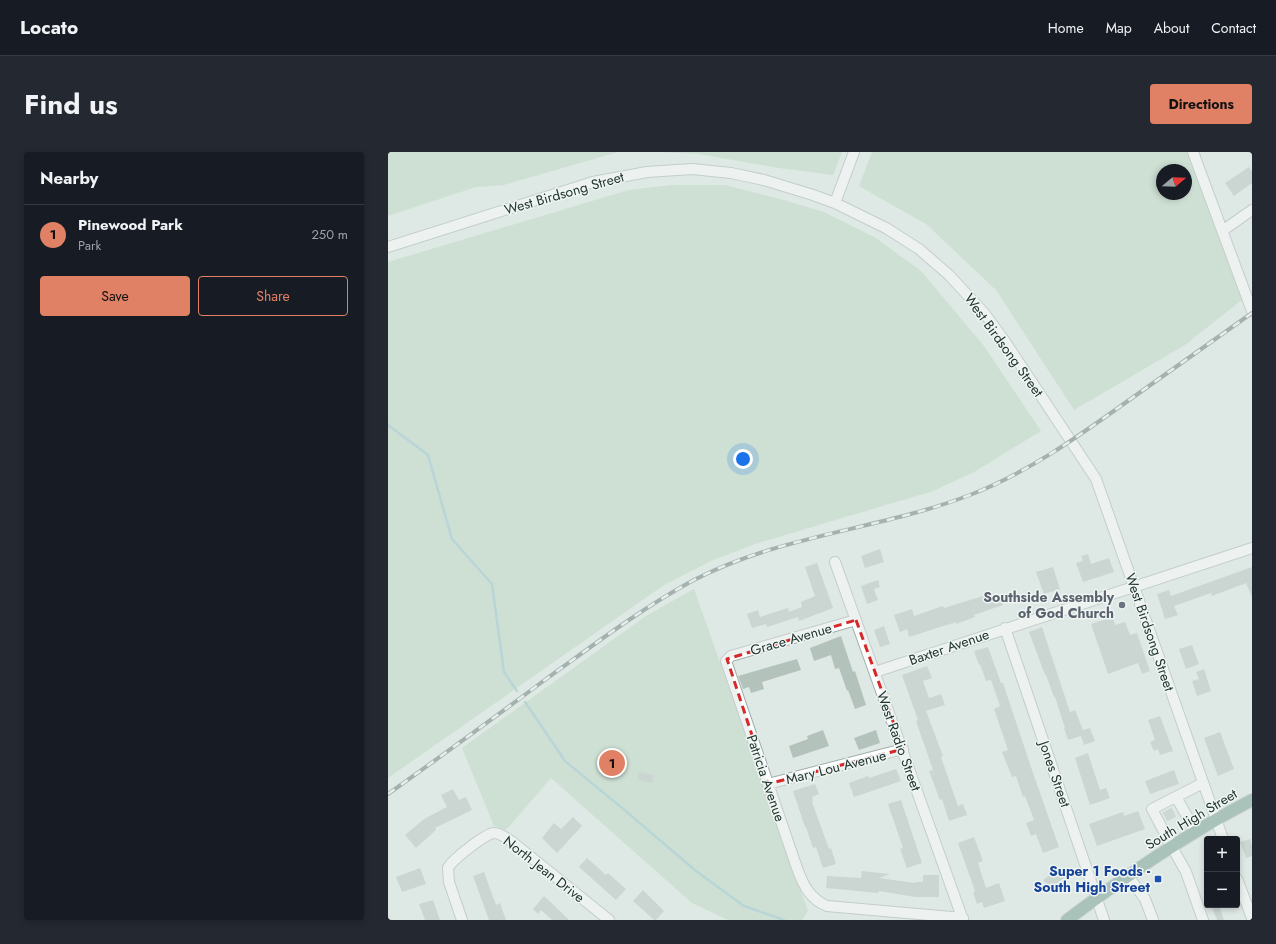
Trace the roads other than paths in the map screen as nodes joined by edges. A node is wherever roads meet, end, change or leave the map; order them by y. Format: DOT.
graph roads {
  1 [pos="854,152"];
  2 [pos="1193,152"];
  3 [pos="835,202"];
  4 [pos="1252,210"];
  5 [pos="1222,231"];
  6 [pos="388,247"];
  7 [pos="1252,311"];
  8 [pos="1252,548"];
  9 [pos="834,562"];
  10 [pos="1134,586"];
  11 [pos="856,620"];
  12 [pos="1005,628"];
  13 [pos="727,659"];
  14 [pos="875,672"];
  15 [pos="903,749"];
  16 [pos="1203,783"];
  17 [pos="768,784"];
  18 [pos="1176,797"];
  19 [pos="1252,800"];
  20 [pos="1170,814"];
  21 [pos="1216,819"];
  22 [pos="1196,832"];
  23 [pos="1222,836"];
  24 [pos="1172,847"];
  25 [pos="1128,876"];
  26 [pos="1240,887"];
  27 [pos="1097,898"];
  28 [pos="1252,918"];
  29 [pos="963,919"];
  30 [pos="462,920"];
  31 [pos="609,920"];
  32 [pos="1067,920"];
  33 [pos="1104,920"];
  34 [pos="1152,920"];
  35 [pos="1204,920"];
  1 -- 3 [label="street"];
  2 -- 5 [label="street"];
  3 -- 6 [label="street, West Birdsong Street"];
  3 -- 10 [label="street, West Birdsong Street"];
  4 -- 5 [label="street"];
  5 -- 7 [label="street"];
  8 -- 10 [label="street, Baxter Avenue"];
  9 -- 11 [label="street, West Radio Street"];
  10 -- 12 [label="street, Baxter Avenue"];
  10 -- 16 [label="street, West Birdsong Street"];
  11 -- 13 [label="street, Grace Avenue"];
  11 -- 14 [label="street, West Radio Street"];
  12 -- 14 [label="street, Baxter Avenue"];
  12 -- 27 [label="street, Jones Street"];
  13 -- 17 [label="street, Patricia Avenue"];
  14 -- 15 [label="street, West Radio Street"];
  15 -- 17 [label="street, Mary Lou Avenue"];
  15 -- 29 [label="street, West Radio Street"];
  16 -- 18 [label="street"];
  16 -- 21 [label="street, West Birdsong Street"];
  17 -- 29 [label="street, Patricia Avenue"];
  18 -- 20 [label="street"];
  18 -- 20 [label="street"];
  19 -- 21 [label="main road, South High Street"];
  20 -- 22 [label="street"];
  20 -- 24 [label="street"];
  21 -- 22 [label="main road, South High Street"];
  21 -- 23 [label="street, West Birdsong Street"];
  22 -- 24 [label="main road, South High Street"];
  24 -- 25 [label="main road, South High Street"];
  24 -- 35 [label="street"];
  25 -- 27 [label="main road, South High Street"];
  25 -- 34 [label="street"];
  26 -- 28 [label="street"];
  27 -- 32 [label="main road, South High Street"];
  27 -- 33 [label="street, Jones Street"];
  30 -- 31 [label="street, North Jean Drive"];
}
